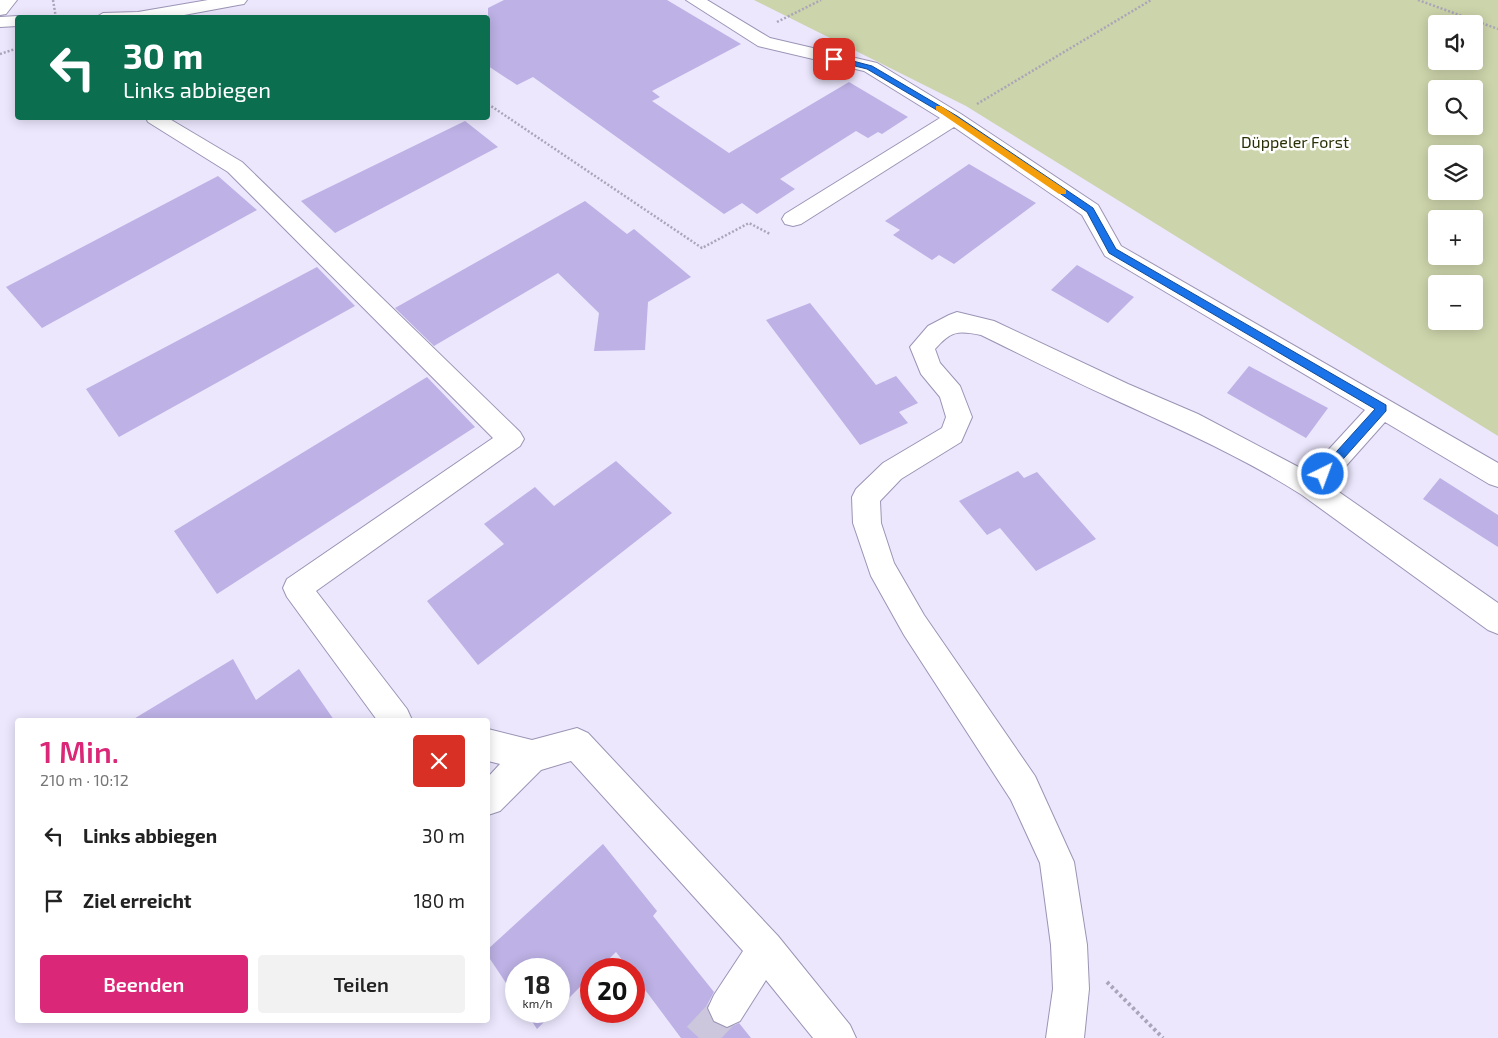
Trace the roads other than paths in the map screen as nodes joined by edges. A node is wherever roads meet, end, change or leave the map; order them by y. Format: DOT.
graph roads {
  1 [pos="8,0"];
  2 [pos="238,0"];
  3 [pos="695,0"];
  4 [pos="0,10"];
  5 [pos="148,15"];
  6 [pos="15,21"];
  7 [pos="0,22"];
  8 [pos="954,118"];
  9 [pos="158,120"];
  10 [pos="793,219"];
  11 [pos="1382,408"];
  12 [pos="1498,476"];
  13 [pos="1311,487"];
  14 [pos="1498,620"];
  15 [pos="394,718"];
  16 [pos="490,746"];
  17 [pos="532,756"];
  18 [pos="490,797"];
  19 [pos="765,949"];
  20 [pos="727,1008"];
  21 [pos="837,1038"];
  22 [pos="1065,1038"];
  1 -- 4 [label="street"];
  2 -- 5 [label="street"];
  3 -- 8 [label="street"];
  6 -- 7 [label="street"];
  8 -- 10 [label="street"];
  8 -- 11 [label="street"];
  9 -- 15 [label="street"];
  11 -- 12 [label="street"];
  11 -- 13 [label="street"];
  13 -- 14 [label="street"];
  13 -- 22 [label="street"];
  16 -- 17 [label="street"];
  17 -- 18 [label="street"];
  17 -- 19 [label="street"];
  19 -- 20 [label="street"];
  19 -- 21 [label="street"];
}
